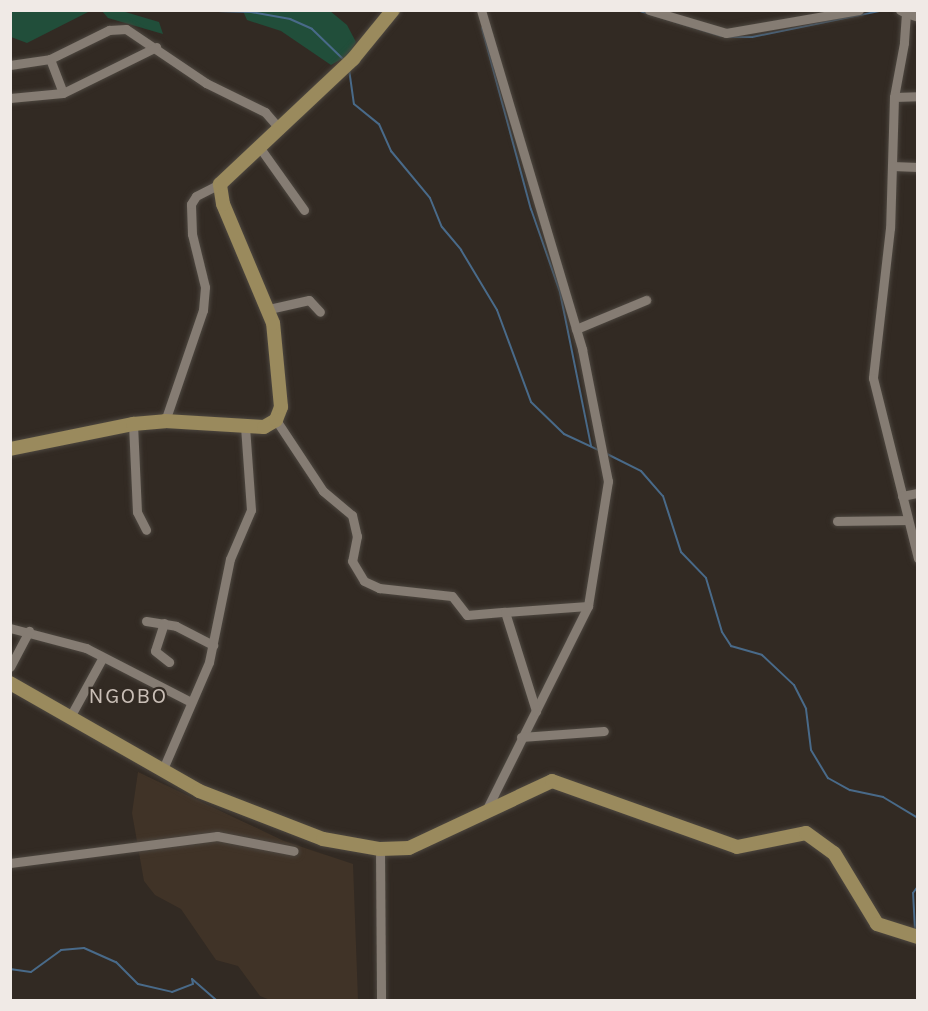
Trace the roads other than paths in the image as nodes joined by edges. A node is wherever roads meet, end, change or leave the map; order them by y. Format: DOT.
graph roads {
  1 [pos="393,10"];
  2 [pos="481,10"];
  3 [pos="649,10"];
  4 [pos="859,10"];
  5 [pos="903,12"];
  6 [pos="918,17"];
  7 [pos="156,47"];
  8 [pos="50,59"];
  9 [pos="10,65"];
  10 [pos="63,93"];
  11 [pos="918,96"];
  12 [pos="894,97"];
  13 [pos="10,98"];
  14 [pos="280,129"];
  15 [pos="260,148"];
  16 [pos="892,166"];
  17 [pos="918,167"];
  18 [pos="219,184"];
  19 [pos="304,210"];
  20 [pos="646,300"];
  21 [pos="269,309"];
  22 [pos="320,312"];
  23 [pos="576,329"];
  24 [pos="276,420"];
  25 [pos="165,421"];
  26 [pos="134,424"];
  27 [pos="245,426"];
  28 [pos="10,449"];
  29 [pos="918,493"];
  30 [pos="902,496"];
  31 [pos="908,520"];
  32 [pos="837,521"];
  33 [pos="146,530"];
  34 [pos="918,558"];
  35 [pos="588,606"];
  36 [pos="505,612"];
  37 [pos="146,621"];
  38 [pos="164,623"];
  39 [pos="10,628"];
  40 [pos="29,631"];
  41 [pos="213,645"];
  42 [pos="103,657"];
  43 [pos="169,662"];
  44 [pos="10,667"];
  45 [pos="10,683"];
  46 [pos="191,702"];
  47 [pos="536,711"];
  48 [pos="70,717"];
  49 [pos="604,731"];
  50 [pos="521,737"];
  51 [pos="163,769"];
  52 [pos="485,813"];
  53 [pos="380,849"];
  54 [pos="294,851"];
  55 [pos="10,862"];
  56 [pos="911,937"];
  57 [pos="381,1000"];
  1 -- 14 [label="main road"];
  2 -- 23 [label="street"];
  3 -- 4 [label="street"];
  5 -- 6 [label="street"];
  5 -- 12 [label="street"];
  7 -- 8 [label="street"];
  7 -- 10 [label="street"];
  7 -- 14 [label="street"];
  8 -- 9 [label="street"];
  8 -- 10 [label="street"];
  10 -- 13 [label="street"];
  11 -- 12 [label="street"];
  12 -- 16 [label="street"];
  14 -- 15 [label="main road"];
  15 -- 18 [label="main road"];
  15 -- 19 [label="street"];
  16 -- 17 [label="street"];
  16 -- 30 [label="street"];
  18 -- 21 [label="main road"];
  18 -- 25 [label="street"];
  20 -- 23 [label="street"];
  21 -- 22 [label="street"];
  21 -- 24 [label="main road"];
  23 -- 35 [label="street"];
  24 -- 27 [label="main road"];
  24 -- 36 [label="street"];
  25 -- 26 [label="main road"];
  25 -- 27 [label="main road"];
  26 -- 28 [label="main road"];
  26 -- 33 [label="street"];
  27 -- 41 [label="street"];
  29 -- 30 [label="street"];
  30 -- 31 [label="street"];
  31 -- 32 [label="street"];
  31 -- 34 [label="street"];
  35 -- 36 [label="street"];
  35 -- 47 [label="street"];
  36 -- 47 [label="street"];
  37 -- 38 [label="street"];
  38 -- 41 [label="street"];
  38 -- 43 [label="street"];
  39 -- 40 [label="street"];
  40 -- 42 [label="street"];
  40 -- 44 [label="street"];
  41 -- 46 [label="street"];
  42 -- 46 [label="street"];
  42 -- 48 [label="street"];
  45 -- 48 [label="main road"];
  46 -- 51 [label="street"];
  47 -- 50 [label="street"];
  48 -- 51 [label="main road"];
  49 -- 50 [label="street"];
  50 -- 52 [label="street"];
  51 -- 53 [label="main road"];
  52 -- 53 [label="main road"];
  52 -- 56 [label="main road"];
  53 -- 57 [label="street"];
  54 -- 55 [label="street"];
}
